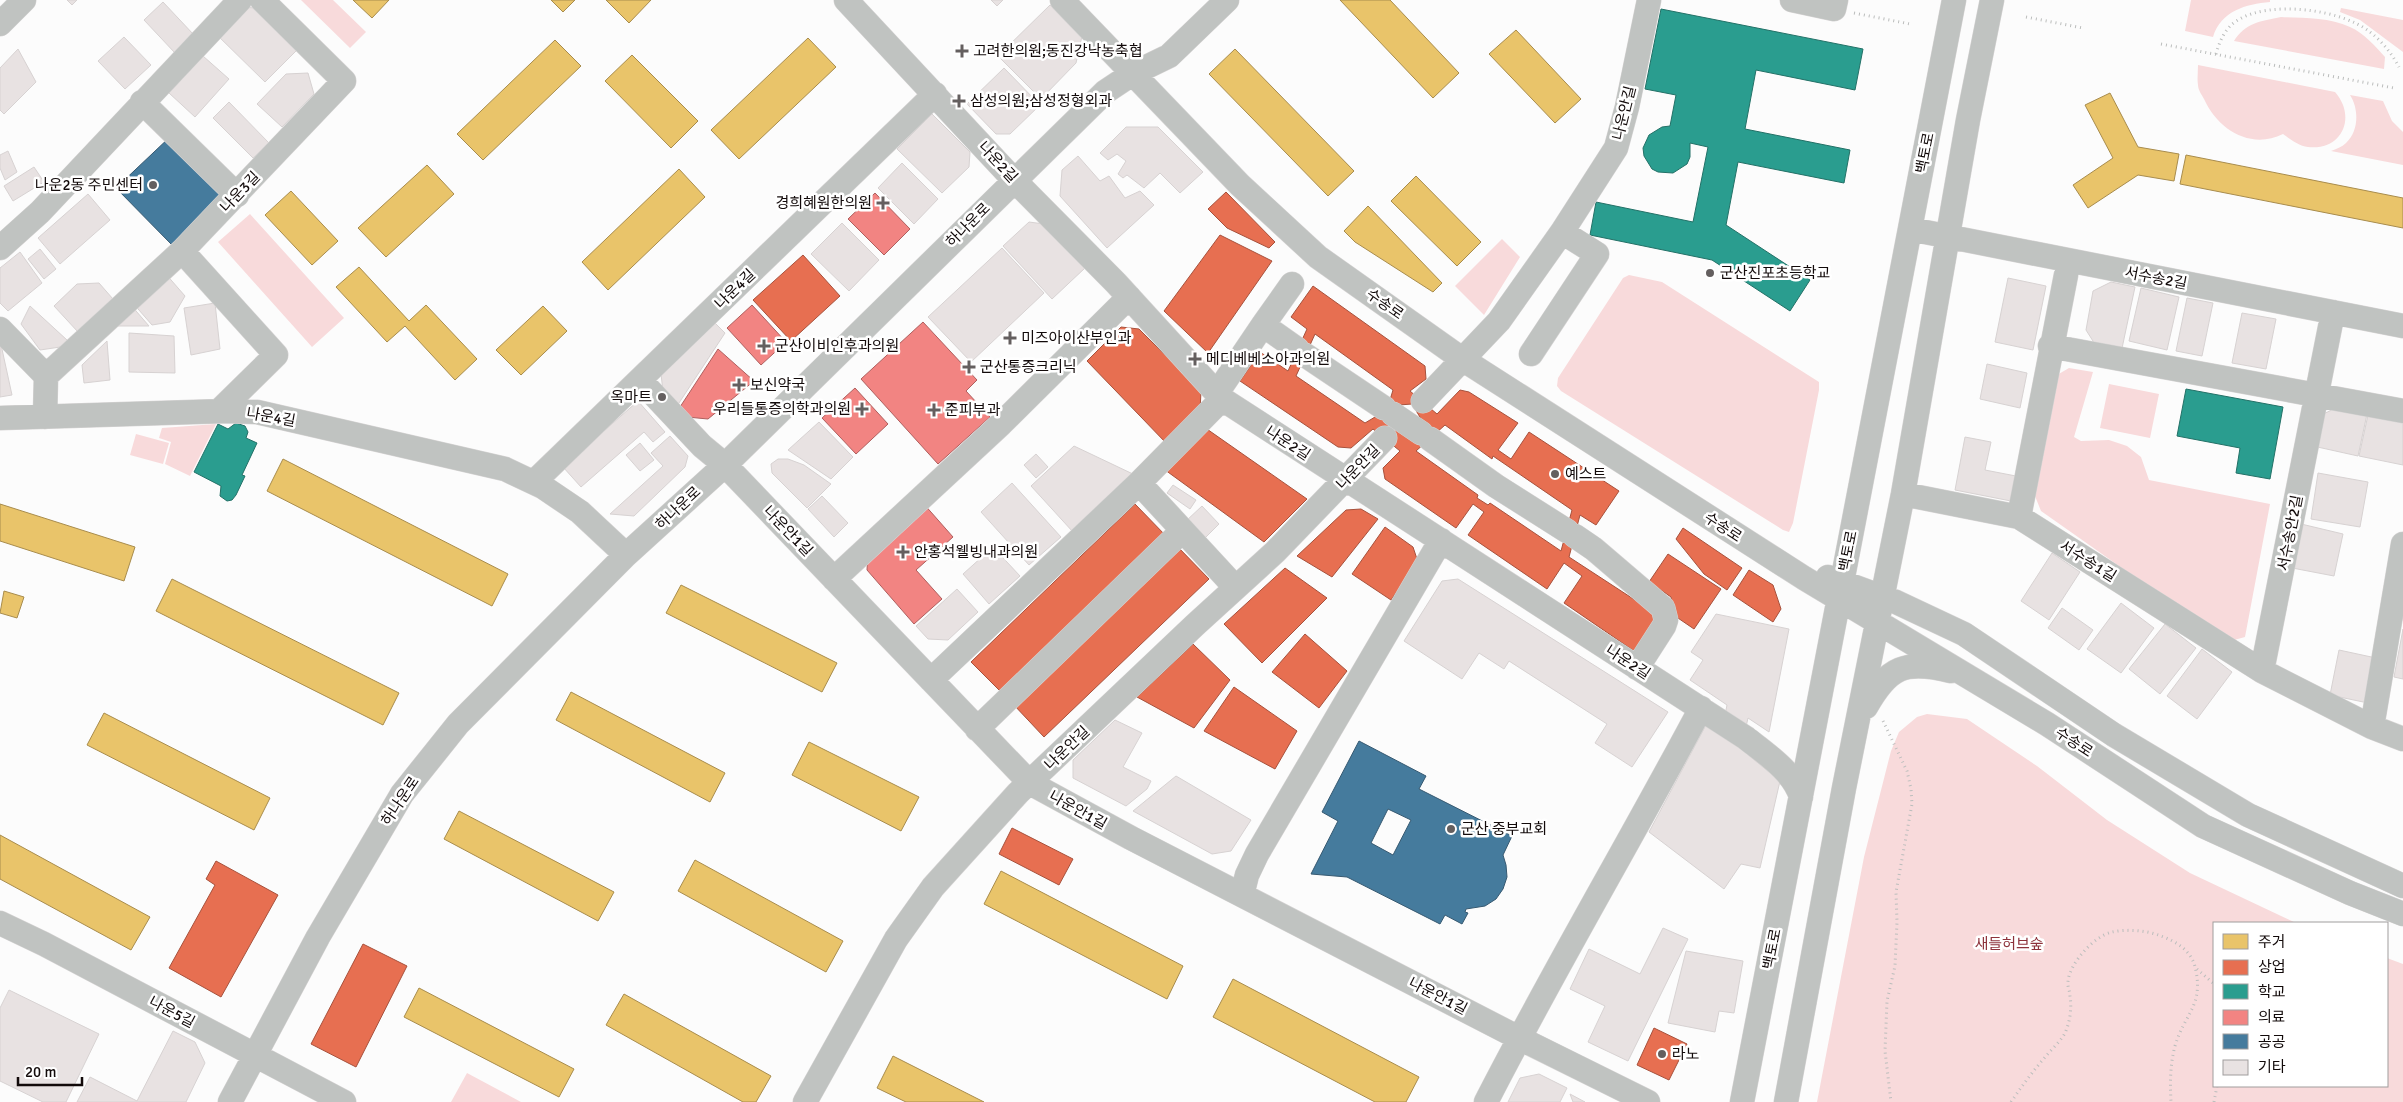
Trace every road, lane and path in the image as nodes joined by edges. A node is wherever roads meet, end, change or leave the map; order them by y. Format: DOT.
graph roads {
  1 [pos="24,0"];
  2 [pos="240,0"];
  3 [pos="262,0"];
  4 [pos="846,0"];
  5 [pos="1062,0"];
  6 [pos="1227,0"];
  7 [pos="1649,0"];
  8 [pos="1792,0"];
  9 [pos="1954,0"];
  10 [pos="1992,0"];
  11 [pos="1835,4"];
  12 [pos="2026,17"];
  13 [pos="0,24"];
  14 [pos="1910,24"];
  15 [pos="2083,28"];
  16 [pos="2161,44"];
  17 [pos="2216,54"];
  18 [pos="2400,67"];
  19 [pos="1132,74"];
  20 [pos="2394,88"];
  21 [pos="935,94"];
  22 [pos="142,102"];
  23 [pos="1014,180"];
  24 [pos="237,195"];
  25 [pos="1910,229"];
  26 [pos="1562,232"];
  27 [pos="1948,236"];
  28 [pos="0,248"];
  29 [pos="182,251"];
  30 [pos="2066,275"];
  31 [pos="1292,284"];
  32 [pos="1129,297"];
  33 [pos="2333,312"];
  34 [pos="1263,325"];
  35 [pos="2403,326"];
  36 [pos="0,330"];
  37 [pos="2050,346"];
  38 [pos="1531,354"];
  39 [pos="1462,359"];
  40 [pos="46,376"];
  41 [pos="640,380"];
  42 [pos="2318,394"];
  43 [pos="1219,396"];
  44 [pos="218,411"];
  45 [pos="2403,411"];
  46 [pos="0,418"];
  47 [pos="45,418"];
  48 [pos="1406,421"];
  49 [pos="725,465"];
  50 [pos="1344,480"];
  51 [pos="534,482"];
  52 [pos="1139,484"];
  53 [pos="1903,494"];
  54 [pos="2020,517"];
  55 [pos="1182,531"];
  56 [pos="1441,540"];
  57 [pos="2403,544"];
  58 [pos="626,555"];
  59 [pos="834,579"];
  60 [pos="1235,587"];
  61 [pos="1840,591"];
  62 [pos="1882,597"];
  63 [pos="1877,622"];
  64 [pos="1637,668"];
  65 [pos="2262,671"];
  66 [pos="931,680"];
  67 [pos="1985,686"];
  68 [pos="1701,708"];
  69 [pos="1883,721"];
  70 [pos="1857,724"];
  71 [pos="2372,727"];
  72 [pos="977,729"];
  73 [pos="2403,739"];
  74 [pos="1030,783"];
  75 [pos="1801,797"];
  76 [pos="2403,886"];
  77 [pos="1242,896"];
  78 [pos="2403,914"];
  79 [pos="0,923"];
  80 [pos="2196,968"];
  81 [pos="2213,983"];
  82 [pos="1519,1038"];
  83 [pos="255,1056"];
  84 [pos="2217,1087"];
  85 [pos="230,1102"];
  86 [pos="344,1102"];
  87 [pos="805,1102"];
  88 [pos="1486,1102"];
  89 [pos="1648,1102"];
  90 [pos="1742,1102"];
  91 [pos="1786,1102"];
  92 [pos="1891,1102"];
  93 [pos="2011,1102"];
  94 [pos="2171,1102"];
  95 [pos="2214,1102"];
  1 -- 13 [label="street"];
  2 -- 22 [label="street"];
  3 -- 24 [label="street, 나운3길"];
  4 -- 21 [label="street, 나운2길"];
  5 -- 19 [label="street, 수송로"];
  6 -- 19 [label="street, 하나운로"];
  7 -- 26 [label="street, 나운안길"];
  8 -- 11 [label="street"];
  9 -- 25 [label="street, 백토로"];
  10 -- 27 [label="street"];
  11 -- 14 [label="path"];
  12 -- 15 [label="path"];
  16 -- 17 [label="path"];
  17 -- 18 [label="path"];
  17 -- 20 [label="path"];
  19 -- 23 [label="street, 하나운로"];
  19 -- 39 [label="street, 수송로"];
  21 -- 23 [label="street, 나운2길"];
  21 -- 41 [label="street, 나운4길"];
  22 -- 24 [label="street"];
  22 -- 28 [label="street"];
  23 -- 32 [label="street, 나운2길"];
  23 -- 49 [label="street, 하나운로"];
  24 -- 29 [label="street, 나운3길"];
  25 -- 27 [label="street, 서수송2길"];
  25 -- 61 [label="street, 백토로"];
  26 -- 38 [label="street"];
  26 -- 39 [label="street, 나운안길"];
  27 -- 33 [label="street, 서수송2길"];
  27 -- 53 [label="street"];
  29 -- 40 [label="street, 나운3길"];
  29 -- 44 [label="street"];
  30 -- 37 [label="street"];
  31 -- 34 [label="street"];
  32 -- 43 [label="street, 나운2길"];
  32 -- 59 [label="street"];
  33 -- 35 [label="street, 서수송2길"];
  33 -- 42 [label="street, 서수송안2길"];
  34 -- 43 [label="street"];
  34 -- 48 [label="street"];
  36 -- 40 [label="street"];
  37 -- 42 [label="street"];
  37 -- 54 [label="street"];
  39 -- 48 [label="street, 나운안길"];
  39 -- 61 [label="street, 수송로"];
  40 -- 47 [label="street"];
  41 -- 49 [label="street, 나운안1길"];
  41 -- 51 [label="street, 나운4길"];
  42 -- 45 [label="street"];
  42 -- 65 [label="street, 서수송안2길"];
  43 -- 50 [label="street, 나운2길"];
  43 -- 52 [label="street"];
  44 -- 47 [label="street, 나운4길"];
  44 -- 51 [label="street, 나운4길"];
  46 -- 47 [label="street, 나운4길"];
  48 -- 50 [label="street, 나운안길"];
  48 -- 64 [label="street"];
  49 -- 58 [label="street, 하나운로"];
  49 -- 59 [label="street, 나운안1길"];
  50 -- 56 [label="street, 나운2길"];
  50 -- 60 [label="street, 나운안길"];
  51 -- 58 [label="street, 나운4길"];
  52 -- 55 [label="street"];
  52 -- 66 [label="street"];
  53 -- 54 [label="street"];
  53 -- 62 [label="street"];
  54 -- 65 [label="street, 서수송1길"];
  55 -- 60 [label="street"];
  55 -- 72 [label="street"];
  56 -- 64 [label="street, 나운2길"];
  56 -- 77 [label="street"];
  57 -- 71 [label="street"];
  58 -- 83 [label="street, 하나운로"];
  59 -- 66 [label="street, 나운안1길"];
  60 -- 74 [label="street, 나운안길"];
  61 -- 62 [label="street, 수송로"];
  61 -- 63 [label="street, 수송로"];
  61 -- 75 [label="street, 백토로"];
  62 -- 63 [label="street"];
  62 -- 76 [label="street, 수송로"];
  63 -- 67 [label="street, 수송로"];
  63 -- 70 [label="street"];
  64 -- 68 [label="street, 나운2길"];
  65 -- 71 [label="street, 서수송1길"];
  66 -- 72 [label="street, 나운안1길"];
  67 -- 70 [label="street"];
  67 -- 78 [label="street, 수송로"];
  68 -- 75 [label="street, 나운2길"];
  68 -- 82 [label="street"];
  69 -- 92 [label="path"];
  70 -- 91 [label="street"];
  71 -- 73 [label="street, 서수송1길"];
  72 -- 74 [label="street, 나운안1길"];
  74 -- 77 [label="street, 나운안1길"];
  74 -- 87 [label="street, 나운안길"];
  75 -- 90 [label="street, 백토로"];
  77 -- 82 [label="street, 나운안1길"];
  79 -- 83 [label="street, 나운5길"];
  80 -- 81 [label="path"];
  80 -- 93 [label="path"];
  80 -- 94 [label="path"];
  82 -- 88 [label="street"];
  82 -- 89 [label="street, 나운안1길"];
  83 -- 85 [label="street, 하나운로"];
  83 -- 86 [label="street, 나운5길"];
  84 -- 95 [label="path"];
}
